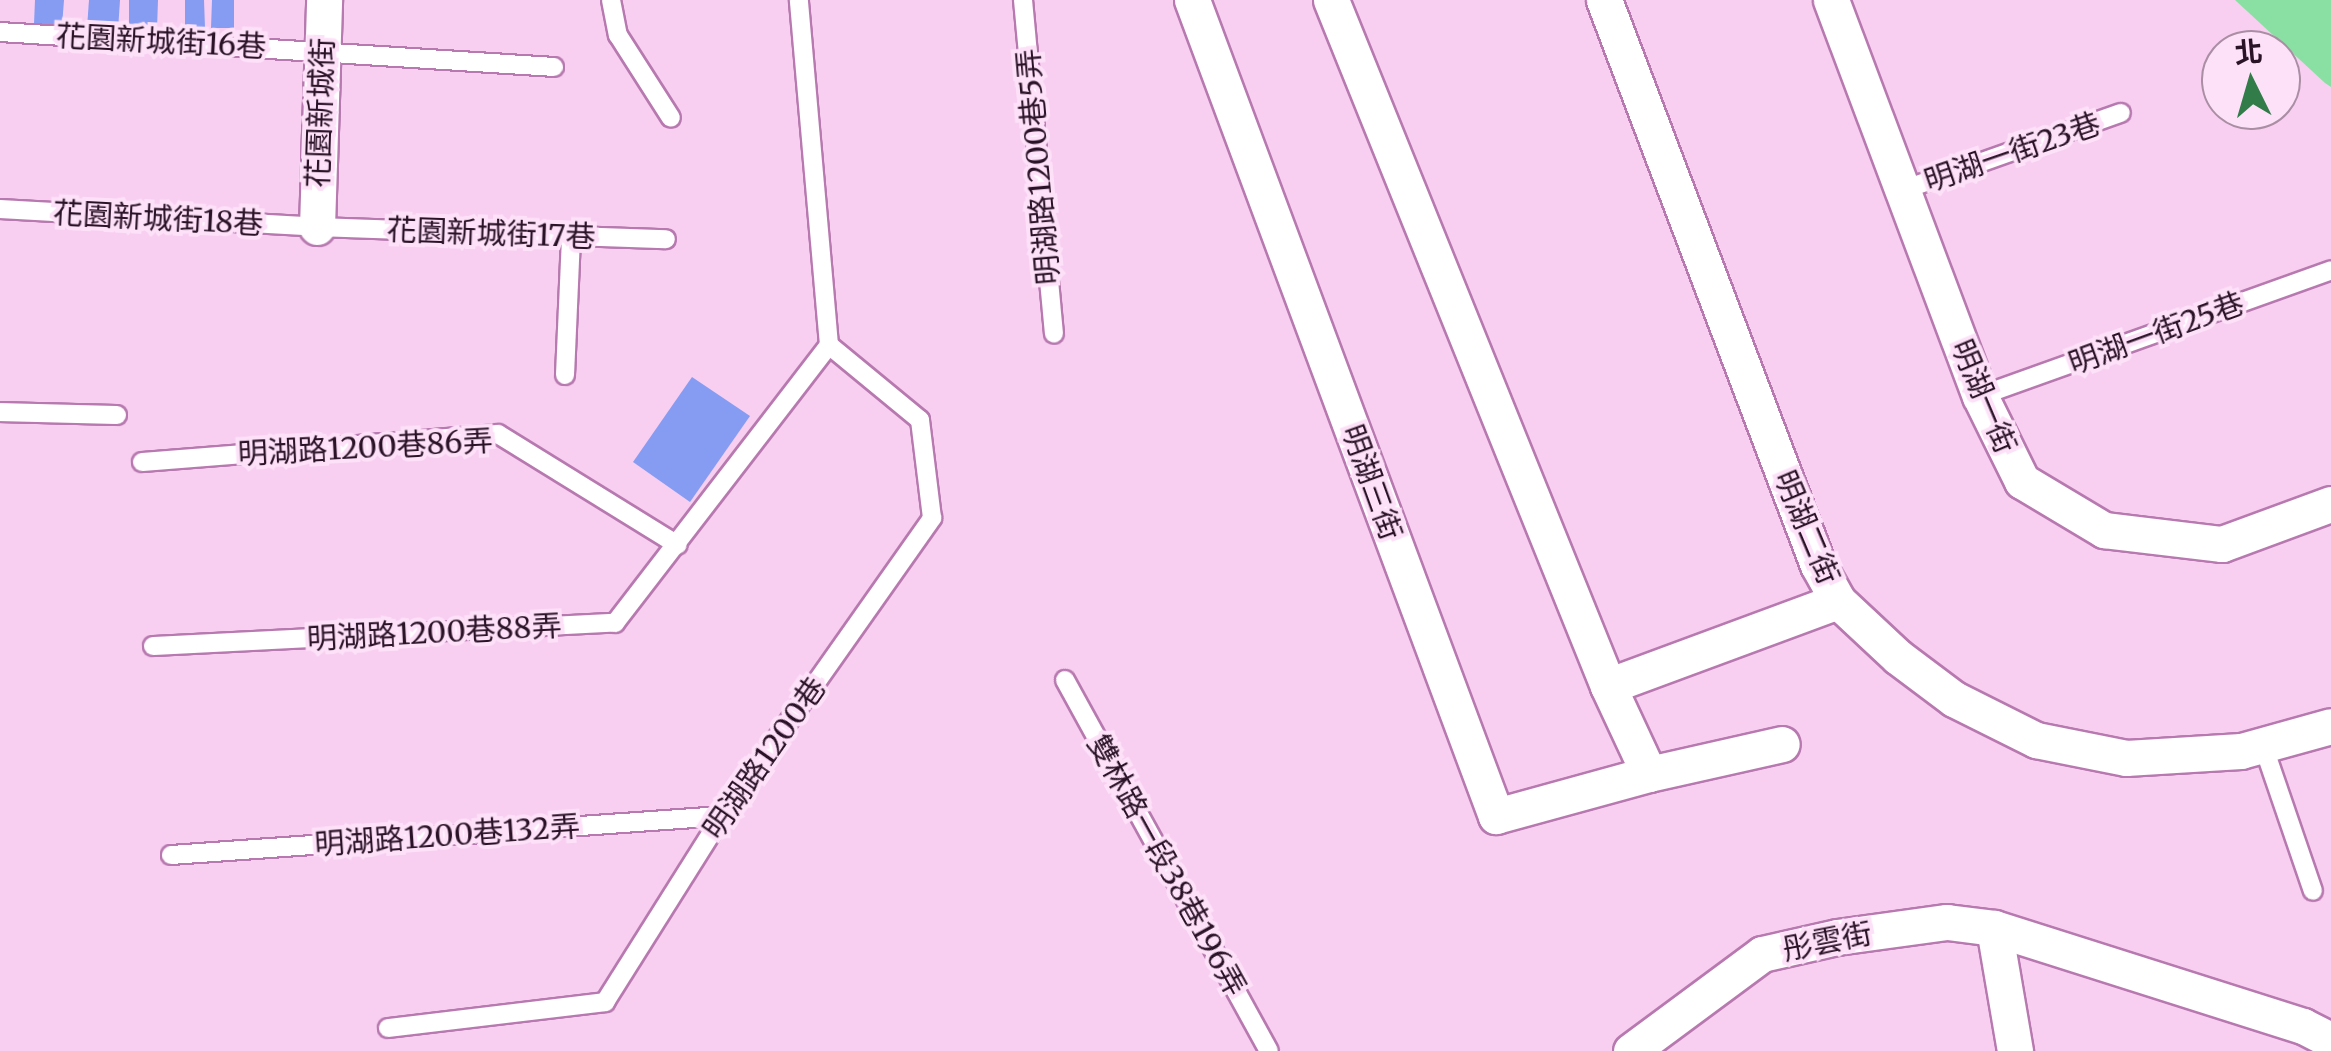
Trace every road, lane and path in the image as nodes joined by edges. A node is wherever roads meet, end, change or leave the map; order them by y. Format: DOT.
graph roads {
  1 [pos="324,0"];
  2 [pos="611,0"];
  3 [pos="798,0"];
  4 [pos="1023,0"];
  5 [pos="1192,0"];
  6 [pos="1332,0"];
  7 [pos="1604,0"];
  8 [pos="1840,2"];
  9 [pos="0,32"];
  10 [pos="322,50"];
  11 [pos="554,68"];
  12 [pos="2121,113"];
  13 [pos="671,118"];
  14 [pos="1903,190"];
  15 [pos="0,208"];
  16 [pos="317,227"];
  17 [pos="571,236"];
  18 [pos="666,239"];
  19 [pos="2331,270"];
  20 [pos="1054,334"];
  21 [pos="829,345"];
  22 [pos="566,375"];
  23 [pos="1980,396"];
  24 [pos="0,412"];
  25 [pos="117,416"];
  26 [pos="142,462"];
  27 [pos="2331,504"];
  28 [pos="678,544"];
  29 [pos="1838,601"];
  30 [pos="153,646"];
  31 [pos="1065,680"];
  32 [pos="1608,686"];
  33 [pos="2331,726"];
  34 [pos="1782,744"];
  35 [pos="2262,745"];
  36 [pos="1649,774"];
  37 [pos="722,816"];
  38 [pos="171,855"];
  39 [pos="2314,891"];
  40 [pos="1994,928"];
  41 [pos="388,1028"];
  42 [pos="2331,1040"];
  43 [pos="2013,1050"];
  44 [pos="1269,1051"];
  45 [pos="1631,1051"];
  1 -- 10 [label="street, 花園新城街"];
  2 -- 13 [label="lane"];
  3 -- 21 [label="lane"];
  4 -- 20 [label="lane, 明湖路1200巷5弄"];
  5 -- 36 [label="street, 明湖三街"];
  6 -- 32 [label="street"];
  7 -- 29 [label="street, 明湖二街"];
  8 -- 14 [label="street, 明湖一街"];
  9 -- 10 [label="lane, 花園新城街16巷"];
  10 -- 11 [label="lane, 花園新城街16巷"];
  10 -- 16 [label="street, 花園新城街"];
  12 -- 14 [label="lane, 明湖一街23巷"];
  14 -- 23 [label="street, 明湖一街"];
  15 -- 16 [label="lane, 花園新城街18巷"];
  16 -- 17 [label="lane, 花園新城街17巷"];
  17 -- 18 [label="lane, 花園新城街17巷"];
  17 -- 22 [label="lane"];
  19 -- 23 [label="lane, 明湖一街25巷"];
  21 -- 28 [label="lane"];
  21 -- 37 [label="lane, 明湖路1200巷"];
  23 -- 27 [label="street, 明湖一街"];
  24 -- 25 [label="lane"];
  26 -- 28 [label="lane, 明湖路1200巷86弄"];
  28 -- 30 [label="lane, 明湖路1200巷88弄"];
  29 -- 32 [label="street"];
  29 -- 35 [label="street, 明湖二街"];
  31 -- 44 [label="lane, 雙林路一段38巷196弄"];
  32 -- 36 [label="street"];
  33 -- 35 [label="street, 明湖二街"];
  34 -- 36 [label="street, 明湖三街"];
  35 -- 39 [label="lane"];
  37 -- 38 [label="lane, 明湖路1200巷132弄"];
  37 -- 41 [label="lane, 明湖路1200巷"];
  40 -- 42 [label="street, 彤雲街"];
  40 -- 43 [label="street"];
  40 -- 45 [label="street, 彤雲街"];
}
